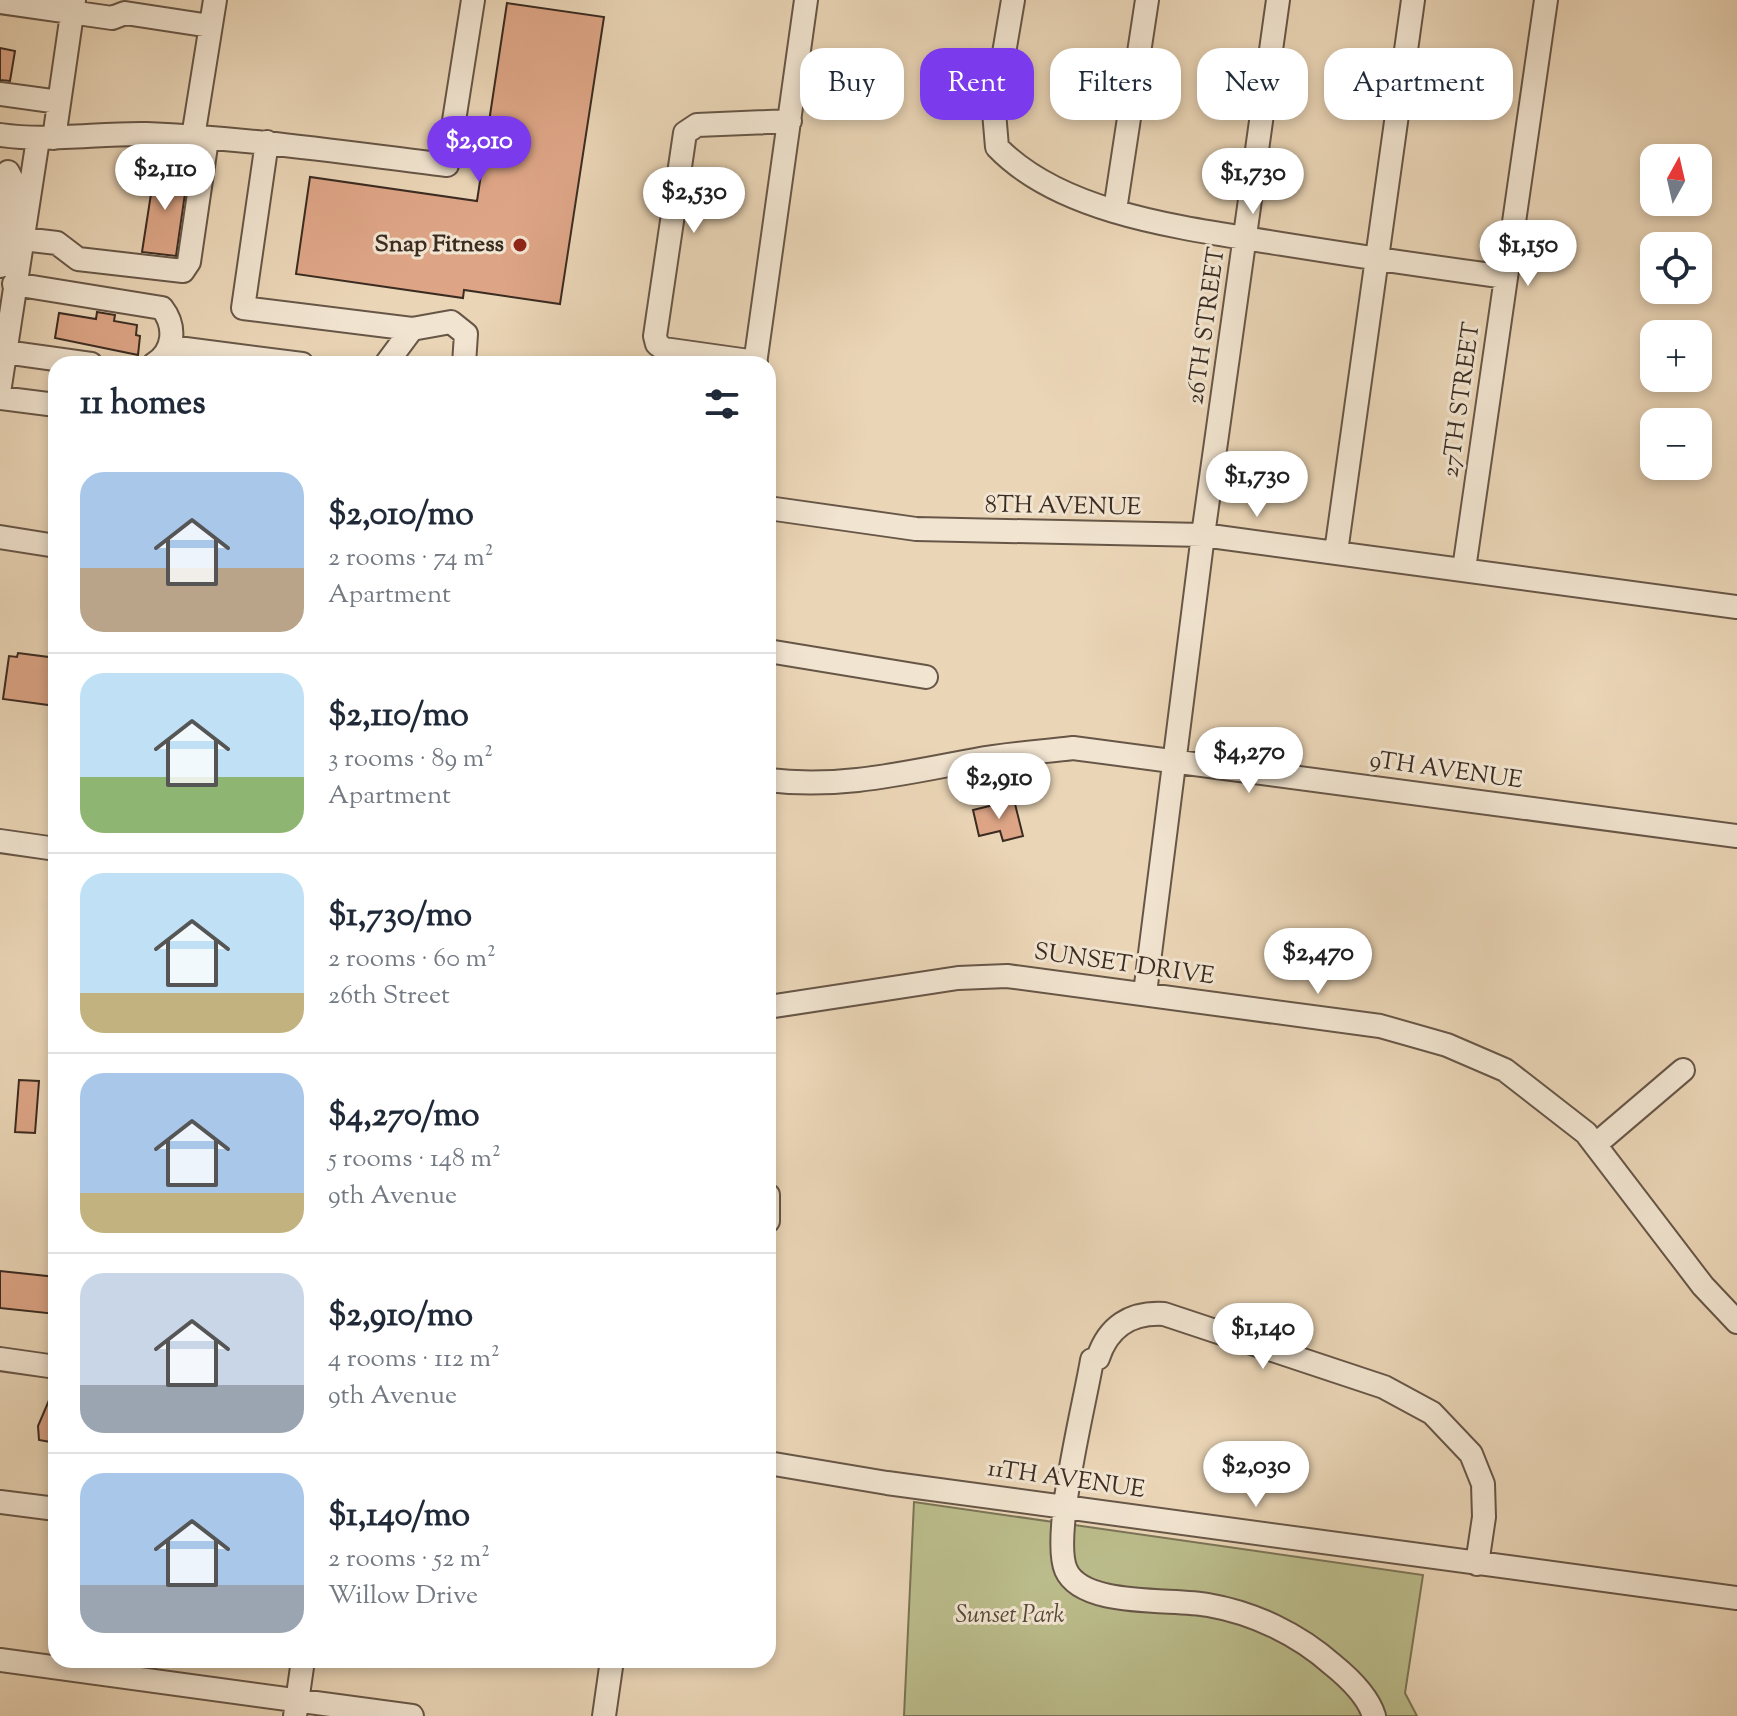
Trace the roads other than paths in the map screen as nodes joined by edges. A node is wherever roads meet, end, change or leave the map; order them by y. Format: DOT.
graph roads {
  1 [pos="215,0"];
  2 [pos="473,0"];
  3 [pos="806,0"];
  4 [pos="1013,0"];
  5 [pos="1147,0"];
  6 [pos="1278,0"];
  7 [pos="1413,0"];
  8 [pos="1546,0"];
  9 [pos="0,2"];
  10 [pos="73,6"];
  11 [pos="210,26"];
  12 [pos="11,96"];
  13 [pos="59,102"];
  14 [pos="790,121"];
  15 [pos="6,136"];
  16 [pos="46,138"];
  17 [pos="200,138"];
  18 [pos="267,142"];
  19 [pos="4,171"];
  20 [pos="1115,210"];
  21 [pos="1245,238"];
  22 [pos="23,239"];
  23 [pos="1376,260"];
  24 [pos="0,266"];
  25 [pos="1506,277"];
  26 [pos="14,284"];
  27 [pos="412,329"];
  28 [pos="170,347"];
  29 [pos="5,352"];
  30 [pos="164,356"];
  31 [pos="240,356"];
  32 [pos="392,356"];
  33 [pos="465,356"];
  34 [pos="710,356"];
  35 [pos="757,356"];
  36 [pos="48,358"];
  37 [pos="0,386"];
  38 [pos="0,398"];
  39 [pos="48,404"];
  40 [pos="776,509"];
  41 [pos="1203,535"];
  42 [pos="0,537"];
  43 [pos="48,545"];
  44 [pos="1336,552"];
  45 [pos="1464,569"];
  46 [pos="1737,607"];
  47 [pos="776,652"];
  48 [pos="926,677"];
  49 [pos="1176,763"];
  50 [pos="776,781"];
  51 [pos="1737,836"];
  52 [pos="0,841"];
  53 [pos="48,848"];
  54 [pos="1145,993"];
  55 [pos="776,1006"];
  56 [pos="1683,1070"];
  57 [pos="1595,1145"];
  58 [pos="1737,1322"];
  59 [pos="0,1359"];
  60 [pos="48,1366"];
  61 [pos="776,1464"];
  62 [pos="0,1502"];
  63 [pos="1066,1506"];
  64 [pos="48,1508"];
  65 [pos="1477,1564"];
  66 [pos="1737,1598"];
  67 [pos="0,1660"];
  68 [pos="48,1668"];
  69 [pos="50,1668"];
  70 [pos="302,1668"];
  71 [pos="611,1668"];
  72 [pos="296,1707"];
  73 [pos="412,1716"];
  74 [pos="604,1716"];
  75 [pos="1374,1716"];
  1 -- 11 [label="street"];
  2 -- 18 [label="street"];
  3 -- 14 [label="street"];
  4 -- 20 [label="street"];
  5 -- 20 [label="street"];
  6 -- 21 [label="street, 26TH STREET"];
  7 -- 23 [label="street"];
  8 -- 25 [label="street, 27TH STREET"];
  9 -- 10 [label="street"];
  10 -- 11 [label="street"];
  10 -- 13 [label="street"];
  11 -- 17 [label="street"];
  12 -- 13 [label="street"];
  13 -- 16 [label="street"];
  14 -- 34 [label="street"];
  14 -- 35 [label="street"];
  15 -- 16 [label="street"];
  15 -- 19 [label="street"];
  16 -- 17 [label="street"];
  16 -- 22 [label="street"];
  17 -- 18 [label="street"];
  17 -- 22 [label="street"];
  18 -- 27 [label="street"];
  19 -- 24 [label="street"];
  20 -- 21 [label="street"];
  21 -- 23 [label="street"];
  21 -- 41 [label="street, 26TH STREET"];
  22 -- 26 [label="street"];
  23 -- 25 [label="street"];
  23 -- 44 [label="street"];
  25 -- 45 [label="street, 27TH STREET"];
  26 -- 28 [label="street"];
  26 -- 29 [label="street"];
  27 -- 32 [label="street"];
  27 -- 33 [label="street"];
  28 -- 30 [label="street"];
  28 -- 31 [label="street"];
  29 -- 36 [label="street"];
  29 -- 37 [label="street"];
  38 -- 39 [label="street"];
  40 -- 41 [label="street, 8TH AVENUE"];
  41 -- 44 [label="street, 8TH AVENUE"];
  41 -- 49 [label="street, 26TH STREET"];
  42 -- 43 [label="street"];
  44 -- 45 [label="street, 8TH AVENUE"];
  45 -- 46 [label="street, 8TH AVENUE"];
  47 -- 48 [label="street"];
  49 -- 50 [label="street, 9TH AVENUE"];
  49 -- 51 [label="street, 9TH AVENUE"];
  49 -- 54 [label="street, 26TH STREET"];
  52 -- 53 [label="street"];
  54 -- 55 [label="street, SUNSET DRIVE"];
  54 -- 57 [label="street, SUNSET DRIVE"];
  56 -- 57 [label="street"];
  57 -- 58 [label="street, SUNSET DRIVE"];
  59 -- 60 [label="street"];
  61 -- 63 [label="street, 11TH AVENUE"];
  62 -- 64 [label="street"];
  63 -- 65 [label="street, 11TH AVENUE"];
  63 -- 65 [label="street"];
  63 -- 75 [label="street"];
  65 -- 66 [label="street, 11TH AVENUE"];
  67 -- 68 [label="street"];
  69 -- 72 [label="street"];
  70 -- 72 [label="street"];
  71 -- 74 [label="street"];
  72 -- 73 [label="street"];
}
